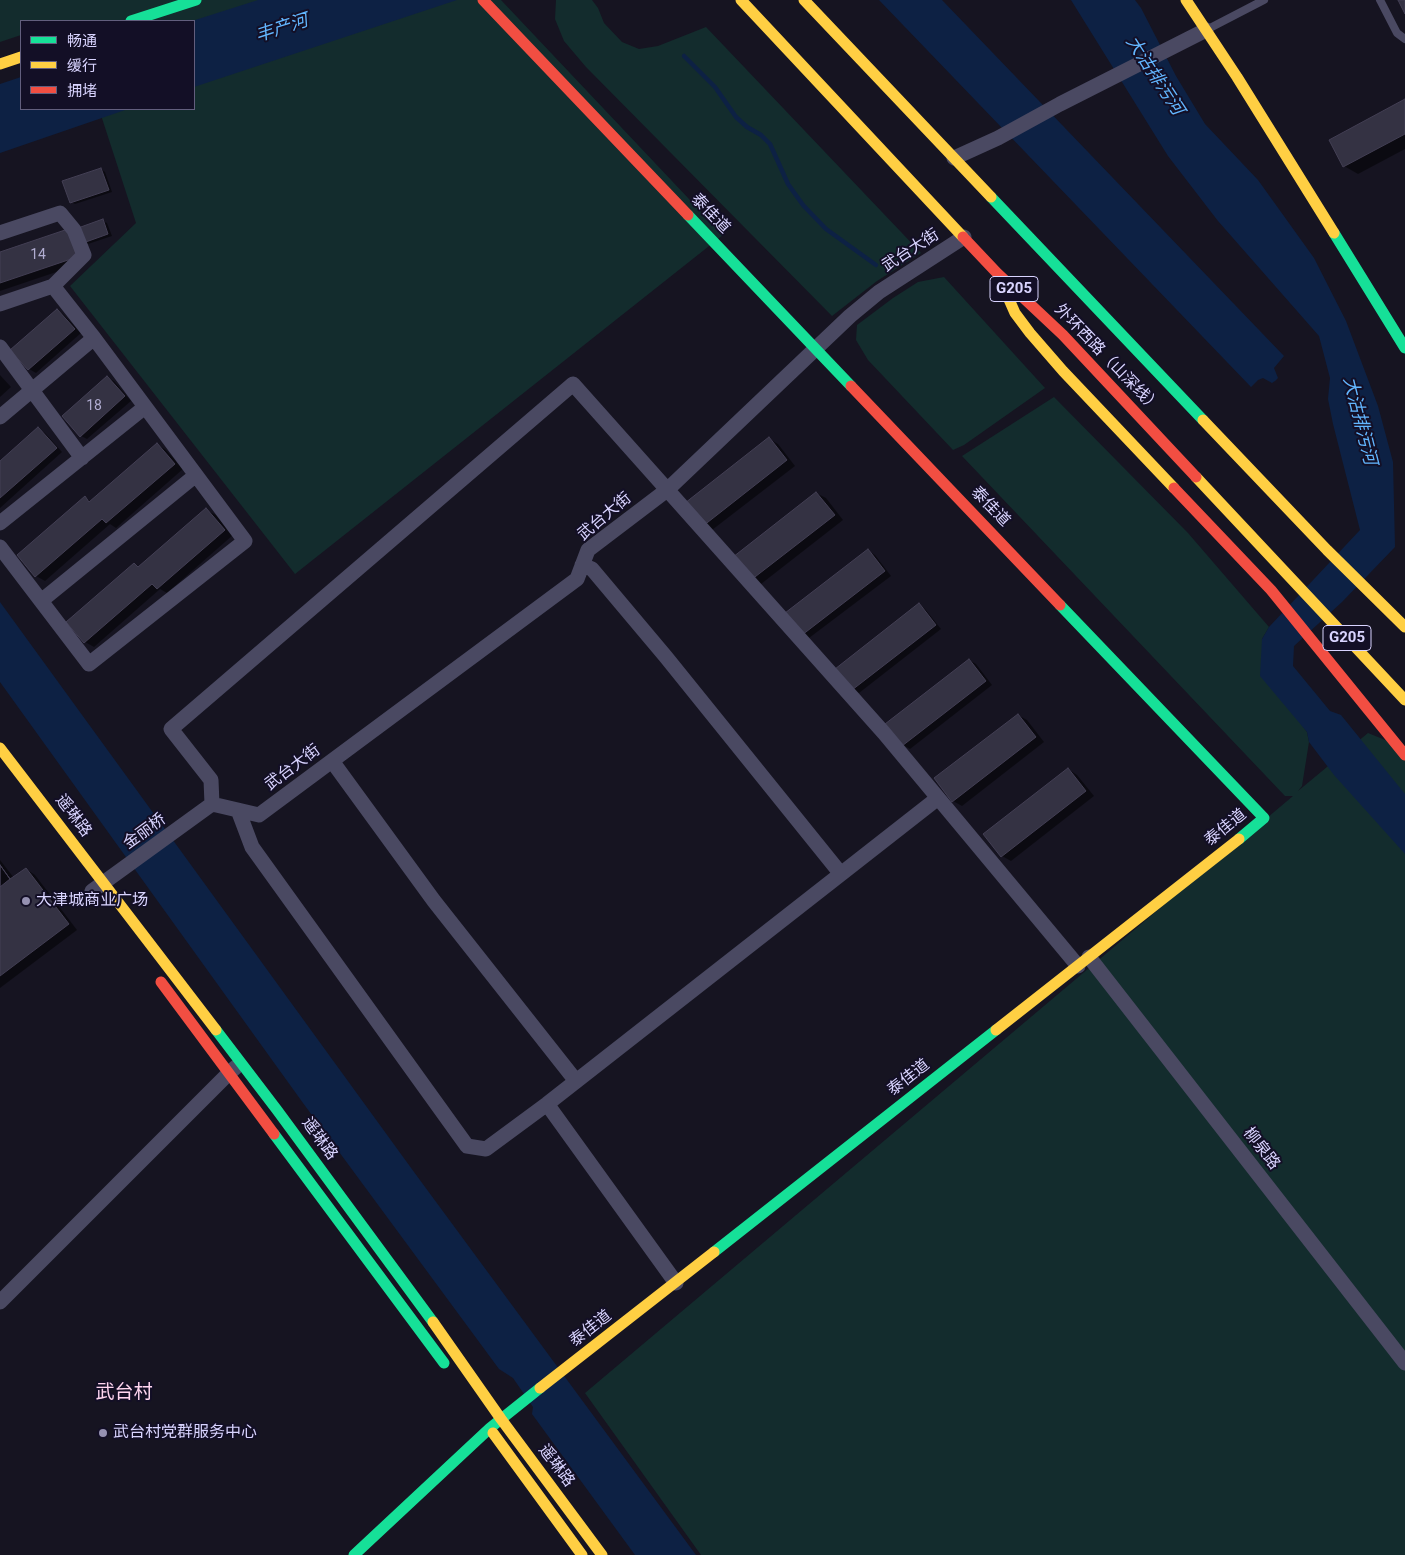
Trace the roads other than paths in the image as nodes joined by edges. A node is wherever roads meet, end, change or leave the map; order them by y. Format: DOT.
graph roads {
  1 [pos="196,0"];
  2 [pos="741,0"];
  3 [pos="804,0"];
  4 [pos="1186,0"];
  5 [pos="1264,0"];
  6 [pos="1380,0"];
  7 [pos="484,1"];
  8 [pos="134,20"];
  9 [pos="1206,30"];
  10 [pos="1405,39"];
  11 [pos="20,57"];
  12 [pos="0,64"];
  13 [pos="954,158"];
  14 [pos="0,233"];
  15 [pos="964,237"];
  16 [pos="996,273"];
  17 [pos="54,286"];
  18 [pos="0,304"];
  19 [pos="94,338"];
  20 [pos="0,347"];
  21 [pos="815,348"];
  22 [pos="1405,348"];
  23 [pos="32,389"];
  24 [pos="145,407"];
  25 [pos="0,417"];
  26 [pos="82,458"];
  27 [pos="196,475"];
  28 [pos="666,490"];
  29 [pos="0,523"];
  30 [pos="0,547"];
  31 [pos="582,565"];
  32 [pos="41,601"];
  33 [pos="1405,627"];
  34 [pos="1405,700"];
  35 [pos="0,748"];
  36 [pos="1405,755"];
  37 [pos="332,761"];
  38 [pos="938,798"];
  39 [pos="212,804"];
  40 [pos="238,810"];
  41 [pos="841,874"];
  42 [pos="95,889"];
  43 [pos="1084,961"];
  44 [pos="152,970"];
  45 [pos="242,1063"];
  46 [pos="229,1073"];
  47 [pos="576,1081"];
  48 [pos="548,1104"];
  49 [pos="676,1283"];
  50 [pos="0,1302"];
  51 [pos="1405,1363"];
  52 [pos="450,1370"];
  53 [pos="501,1419"];
  54 [pos="487,1425"];
  55 [pos="354,1555"];
  56 [pos="582,1555"];
  57 [pos="602,1555"];
  1 -- 8 [label="main road"];
  2 -- 15 [label="main road, 外环西路（山深线） / G205"];
  3 -- 13 [label="main road, 外环西路（山深线） / G205"];
  4 -- 9 [label="main road"];
  5 -- 9 [label="lane"];
  6 -- 10 [label="lane"];
  7 -- 21 [label="main road, 泰佳道"];
  9 -- 13 [label="street"];
  9 -- 22 [label="main road"];
  11 -- 12 [label="main road"];
  13 -- 33 [label="main road, 外环西路（山深线） / G205"];
  14 -- 17 [label="street"];
  15 -- 16 [label="main road, 外环西路（山深线） / G205"];
  15 -- 21 [label="street, 武台大街"];
  16 -- 34 [label="main road, 外环西路（山深线） / G205"];
  16 -- 36 [label="main road"];
  17 -- 18 [label="street"];
  17 -- 19 [label="street"];
  19 -- 23 [label="street"];
  19 -- 24 [label="street"];
  20 -- 23 [label="street"];
  21 -- 28 [label="street, 武台大街"];
  21 -- 43 [label="main road, 泰佳道"];
  23 -- 25 [label="street"];
  23 -- 26 [label="street"];
  24 -- 26 [label="street"];
  24 -- 27 [label="street"];
  26 -- 29 [label="street"];
  27 -- 32 [label="street"];
  27 -- 32 [label="street"];
  28 -- 31 [label="street, 武台大街"];
  28 -- 38 [label="street, 柳泉路"];
  28 -- 39 [label="street, 柳泉路"];
  30 -- 32 [label="street"];
  31 -- 37 [label="street, 武台大街"];
  31 -- 41 [label="street"];
  35 -- 42 [label="main road, 遥琳路"];
  37 -- 40 [label="street, 武台大街"];
  37 -- 47 [label="street"];
  38 -- 41 [label="street"];
  38 -- 43 [label="street, 柳泉路"];
  39 -- 40 [label="street, 武台大街"];
  39 -- 42 [label="street, 金丽桥"];
  40 -- 48 [label="street"];
  41 -- 47 [label="street"];
  42 -- 45 [label="main road, 遥琳路"];
  43 -- 49 [label="main road, 泰佳道"];
  43 -- 51 [label="street, 柳泉路"];
  44 -- 46 [label="main road, 遥琳路"];
  45 -- 46 [label="street"];
  45 -- 53 [label="main road, 遥琳路"];
  46 -- 50 [label="street"];
  46 -- 52 [label="main road, 遥琳路"];
  47 -- 48 [label="street"];
  48 -- 49 [label="street"];
  49 -- 53 [label="main road, 泰佳道"];
  53 -- 54 [label="main road, 泰佳道"];
  53 -- 57 [label="main road, 遥琳路"];
  54 -- 55 [label="main road, 泰佳道"];
  54 -- 56 [label="main road, 遥琳路"];
}
